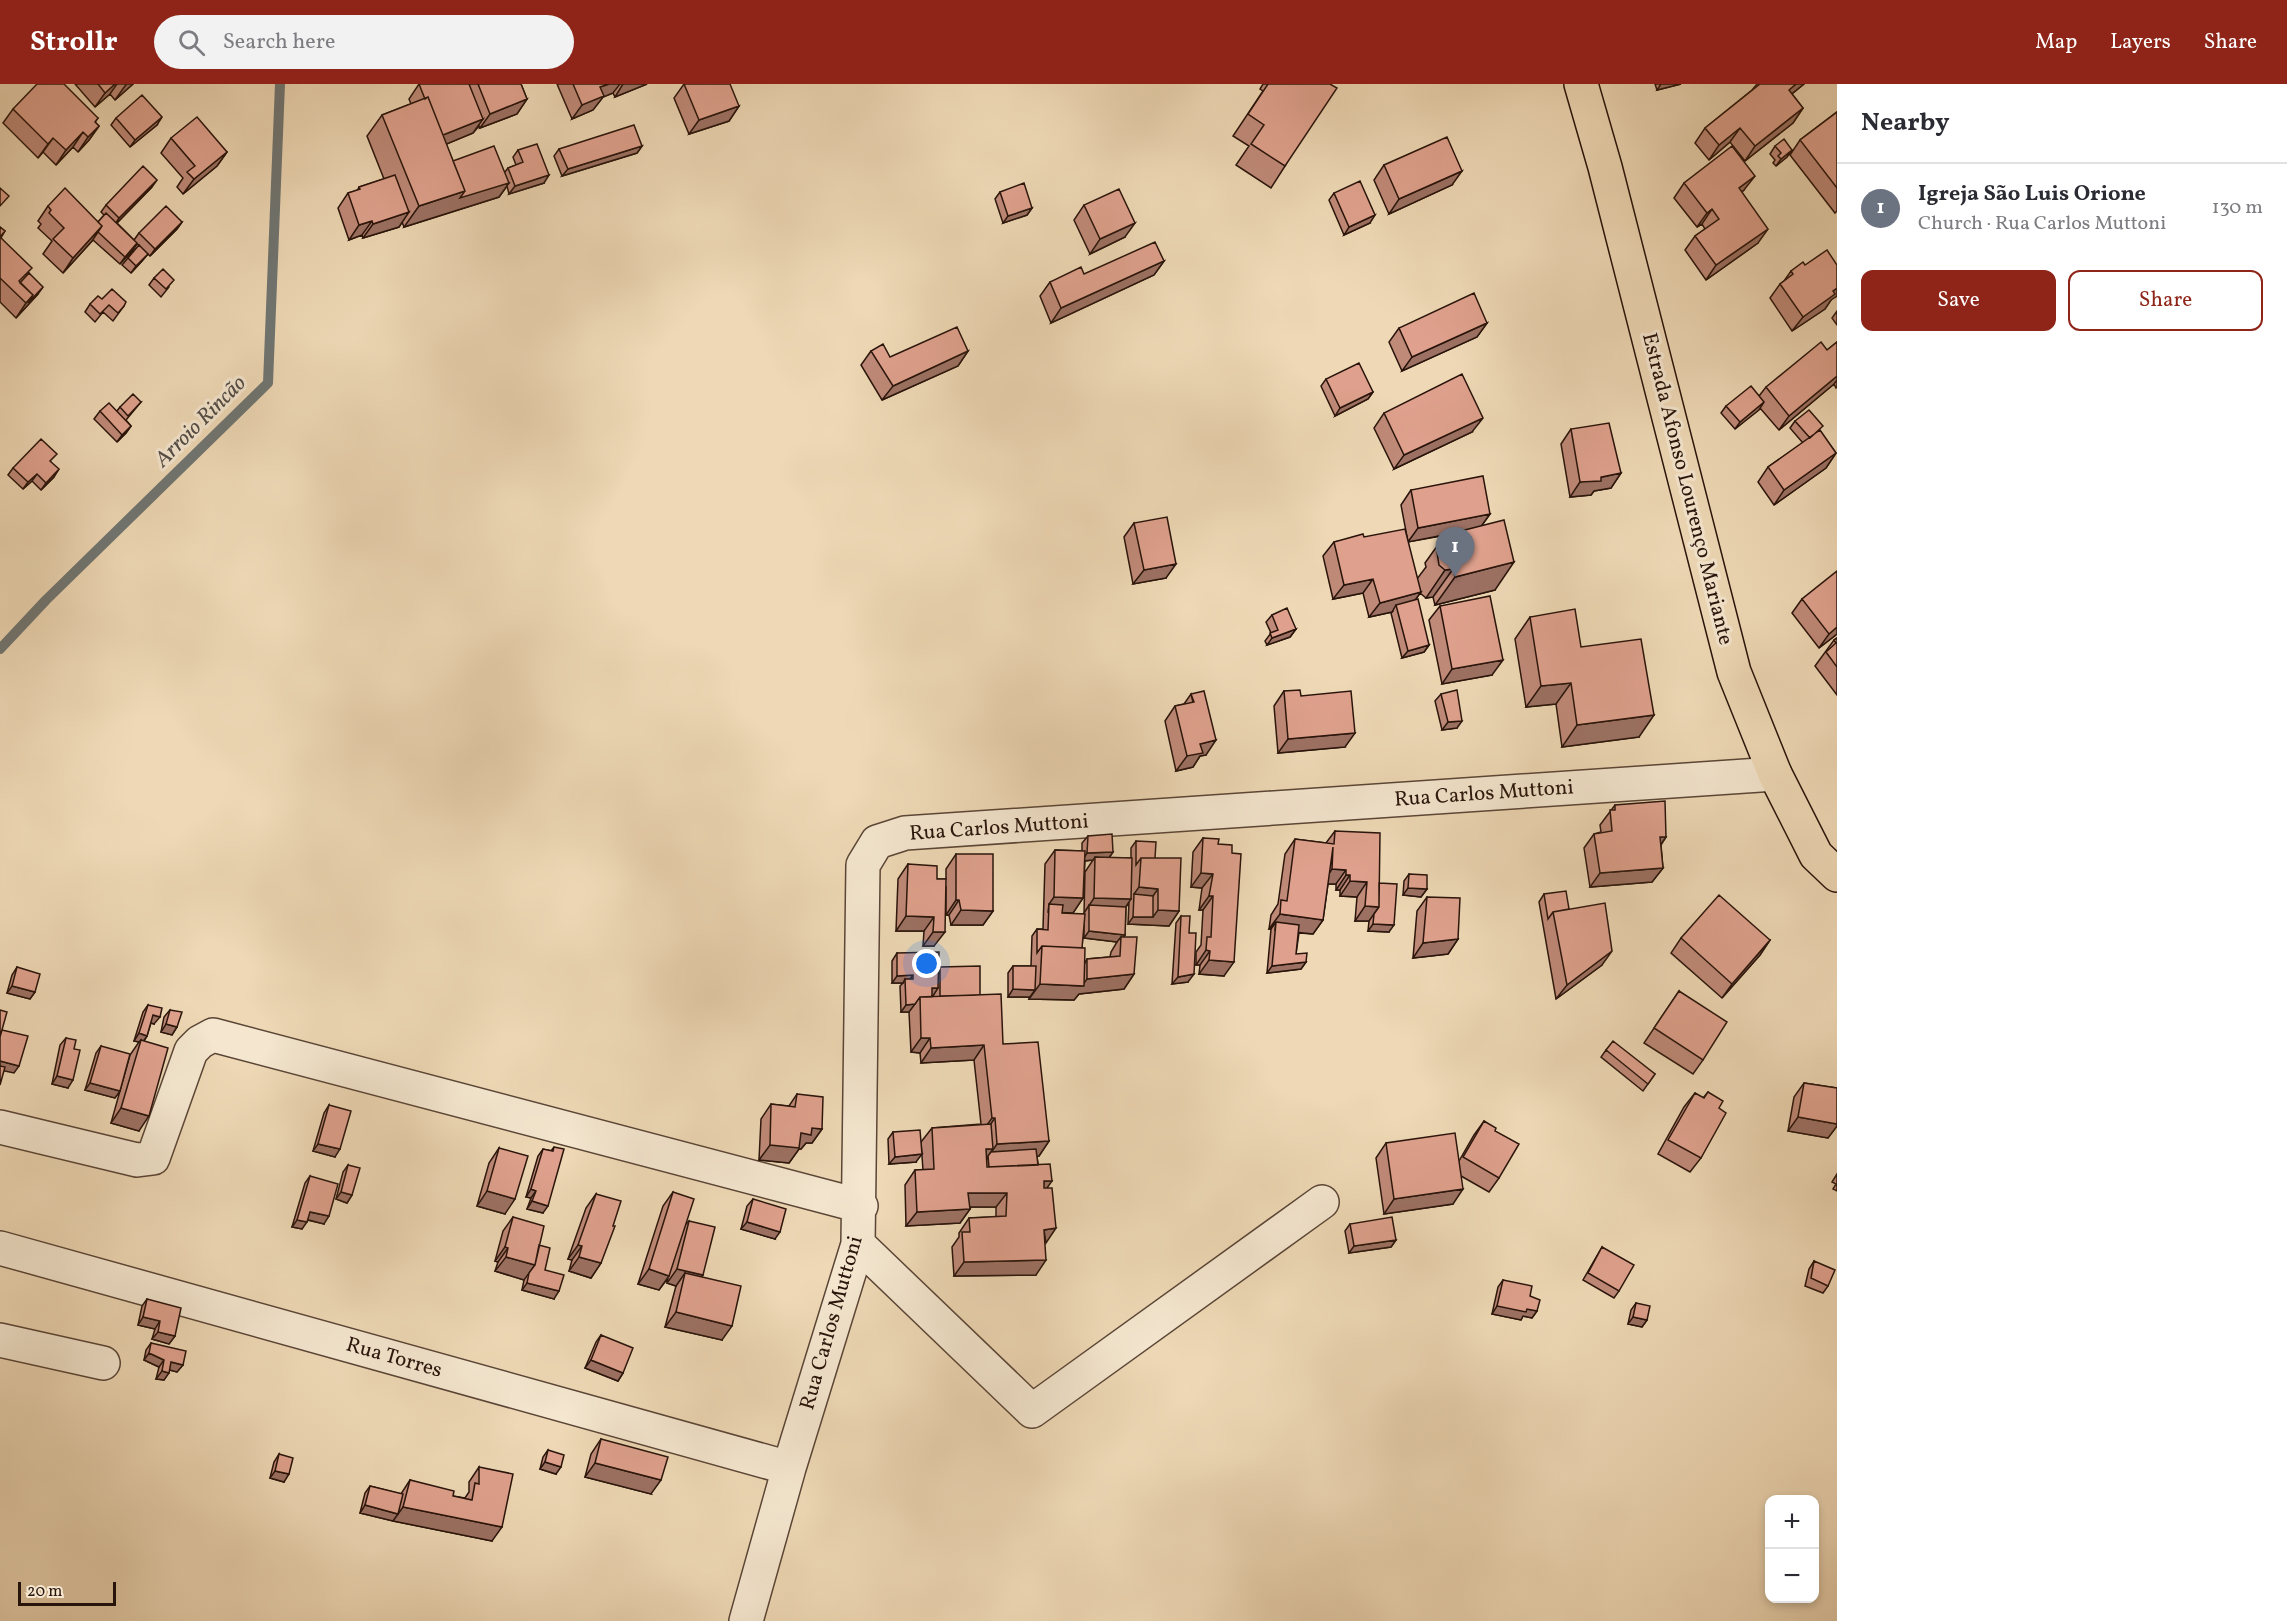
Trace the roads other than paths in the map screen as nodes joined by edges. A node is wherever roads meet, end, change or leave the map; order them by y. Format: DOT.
graph roads {
  1 [pos="1581,84"];
  2 [pos="1775,774"];
  3 [pos="1837,874"];
  4 [pos="0,1127"];
  5 [pos="1322,1202"];
  6 [pos="861,1206"];
  7 [pos="858,1244"];
  8 [pos="0,1248"];
  9 [pos="0,1340"];
  10 [pos="103,1363"];
  11 [pos="789,1468"];
  12 [pos="746,1621"];
  1 -- 2 [label="main road, Estrada Afonso Lourenço Mariante"];
  2 -- 3 [label="main road, Estrada Afonso Lourenço Mariante"];
  2 -- 6 [label="street, Rua Carlos Muttoni"];
  4 -- 6 [label="street"];
  5 -- 7 [label="street"];
  6 -- 7 [label="street, Rua Carlos Muttoni"];
  7 -- 11 [label="street, Rua Carlos Muttoni"];
  8 -- 11 [label="street, Rua Torres"];
  9 -- 10 [label="street"];
  11 -- 12 [label="street, Rua Carlos Muttoni"];
}
